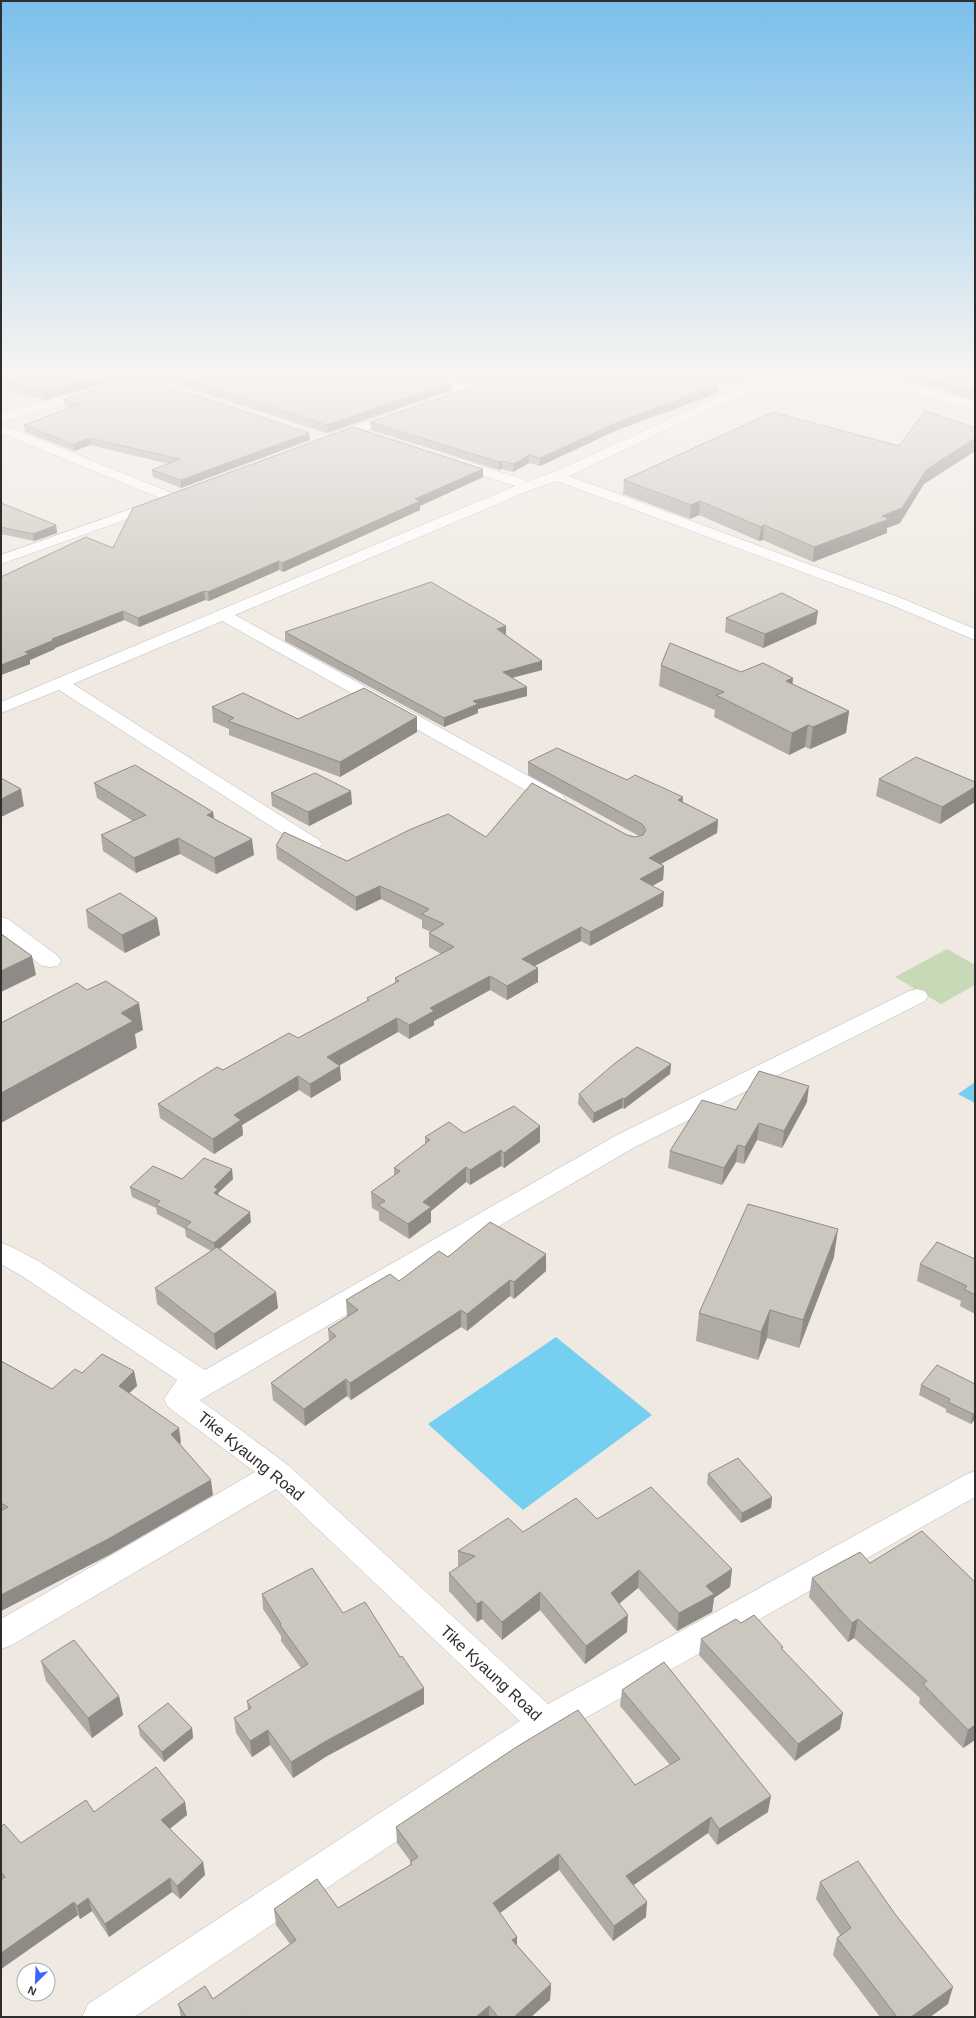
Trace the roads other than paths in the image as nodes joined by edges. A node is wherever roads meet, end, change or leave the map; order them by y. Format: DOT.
graph roads {
  1 [pos="92,465"];
  2 [pos="464,465"];
  3 [pos="579,465"];
  4 [pos="557,476"];
  5 [pos="528,486"];
  6 [pos="187,492"];
  7 [pos="172,498"];
  8 [pos="1,560"];
  9 [pos="223,615"];
  10 [pos="975,635"];
  11 [pos="61,684"];
  12 [pos="1,708"];
  13 [pos="572,808"];
  14 [pos="312,844"];
  15 [pos="1,923"];
  16 [pos="50,961"];
  17 [pos="917,996"];
  18 [pos="1,1252"];
  19 [pos="178,1399"];
  20 [pos="278,1473"];
  21 [pos="975,1483"];
  22 [pos="1,1635"];
  23 [pos="545,1723"];
  24 [pos="101,2017"];
  1 -- 7 [label="street"];
  2 -- 5 [label="street"];
  3 -- 4 [label="street"];
  4 -- 5 [label="street"];
  4 -- 10 [label="street"];
  5 -- 9 [label="street"];
  6 -- 7 [label="street"];
  7 -- 8 [label="street"];
  9 -- 11 [label="street"];
  9 -- 13 [label="street"];
  11 -- 12 [label="street"];
  11 -- 14 [label="street"];
  15 -- 16 [label="street"];
  17 -- 19 [label="street"];
  18 -- 19 [label="street"];
  19 -- 20 [label="street, Tike Kyaung Road"];
  20 -- 22 [label="street"];
  20 -- 23 [label="street, Tike Kyaung Road"];
  21 -- 23 [label="street"];
  23 -- 24 [label="street"];
}
